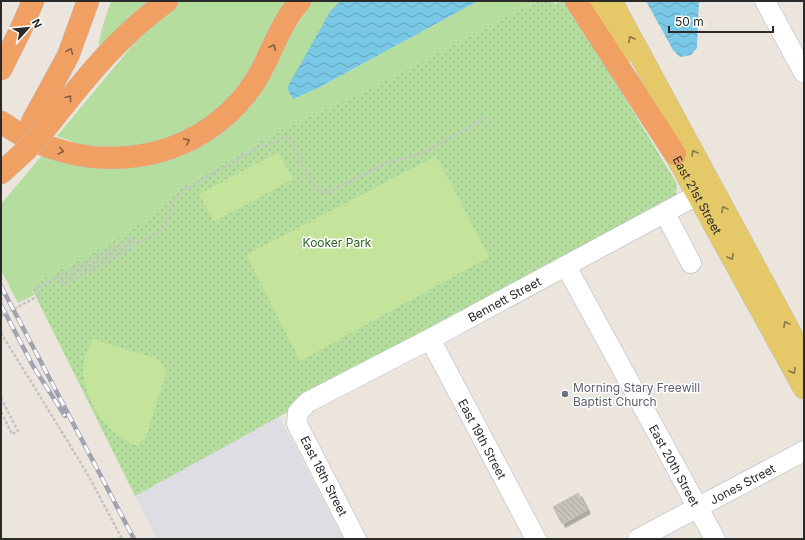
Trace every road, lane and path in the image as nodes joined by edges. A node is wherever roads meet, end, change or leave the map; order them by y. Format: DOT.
graph roads {
  1 [pos="24,1"];
  2 [pos="33,1"];
  3 [pos="88,1"];
  4 [pos="167,1"];
  5 [pos="300,1"];
  6 [pos="576,1"];
  7 [pos="592,1"];
  8 [pos="611,1"];
  9 [pos="765,1"];
  10 [pos="1,65"];
  11 [pos="1,69"];
  12 [pos="804,73"];
  13 [pos="487,117"];
  14 [pos="1,122"];
  15 [pos="39,126"];
  16 [pos="21,148"];
  17 [pos="676,154"];
  18 [pos="1,166"];
  19 [pos="1,173"];
  20 [pos="705,191"];
  21 [pos="665,213"];
  22 [pos="691,263"];
  23 [pos="566,266"];
  24 [pos="1,316"];
  25 [pos="1,332"];
  26 [pos="430,339"];
  27 [pos="804,358"];
  28 [pos="804,388"];
  29 [pos="1,398"];
  30 [pos="1,412"];
  31 [pos="298,412"];
  32 [pos="804,451"];
  33 [pos="698,507"];
  34 [pos="122,539"];
  35 [pos="356,539"];
  36 [pos="536,539"];
  37 [pos="638,539"];
  38 [pos="715,539"];
  1 -- 10 [label="highway"];
  2 -- 11 [label="highway"];
  15 -- 3 [label="highway, one-way"];
  15 -- 4 [label="highway, one-way"];
  14 -- 5 [label="highway, one-way"];
  6 -- 17 [label="highway"];
  7 -- 17 [label="main road, East 21st Street"];
  20 -- 8 [label="main road, East 21st Street, one-way"];
  9 -- 12 [label="street"];
  13 -- 24 [label="path, bridge"];
  15 -- 16 [label="highway, bridge"];
  16 -- 18 [label="highway"];
  16 -- 19 [label="highway"];
  17 -- 20 [label="main road, East 21st Street"];
  20 -- 21 [label="street, Bennett Street"];
  27 -- 20 [label="main road, East 21st Street, one-way"];
  20 -- 28 [label="main road, East 21st Street, one-way"];
  21 -- 22 [label="street"];
  21 -- 23 [label="street, Bennett Street"];
  23 -- 26 [label="street, Bennett Street"];
  23 -- 33 [label="street, East 20th Street"];
  25 -- 34 [label="path"];
  26 -- 31 [label="street, Bennett Street"];
  26 -- 36 [label="street, East 19th Street"];
  29 -- 30 [label="path"];
  31 -- 35 [label="street, East 18th Street"];
  32 -- 33 [label="street, Jones Street"];
  33 -- 37 [label="street, Jones Street"];
  33 -- 38 [label="street, East 20th Street"];
}
